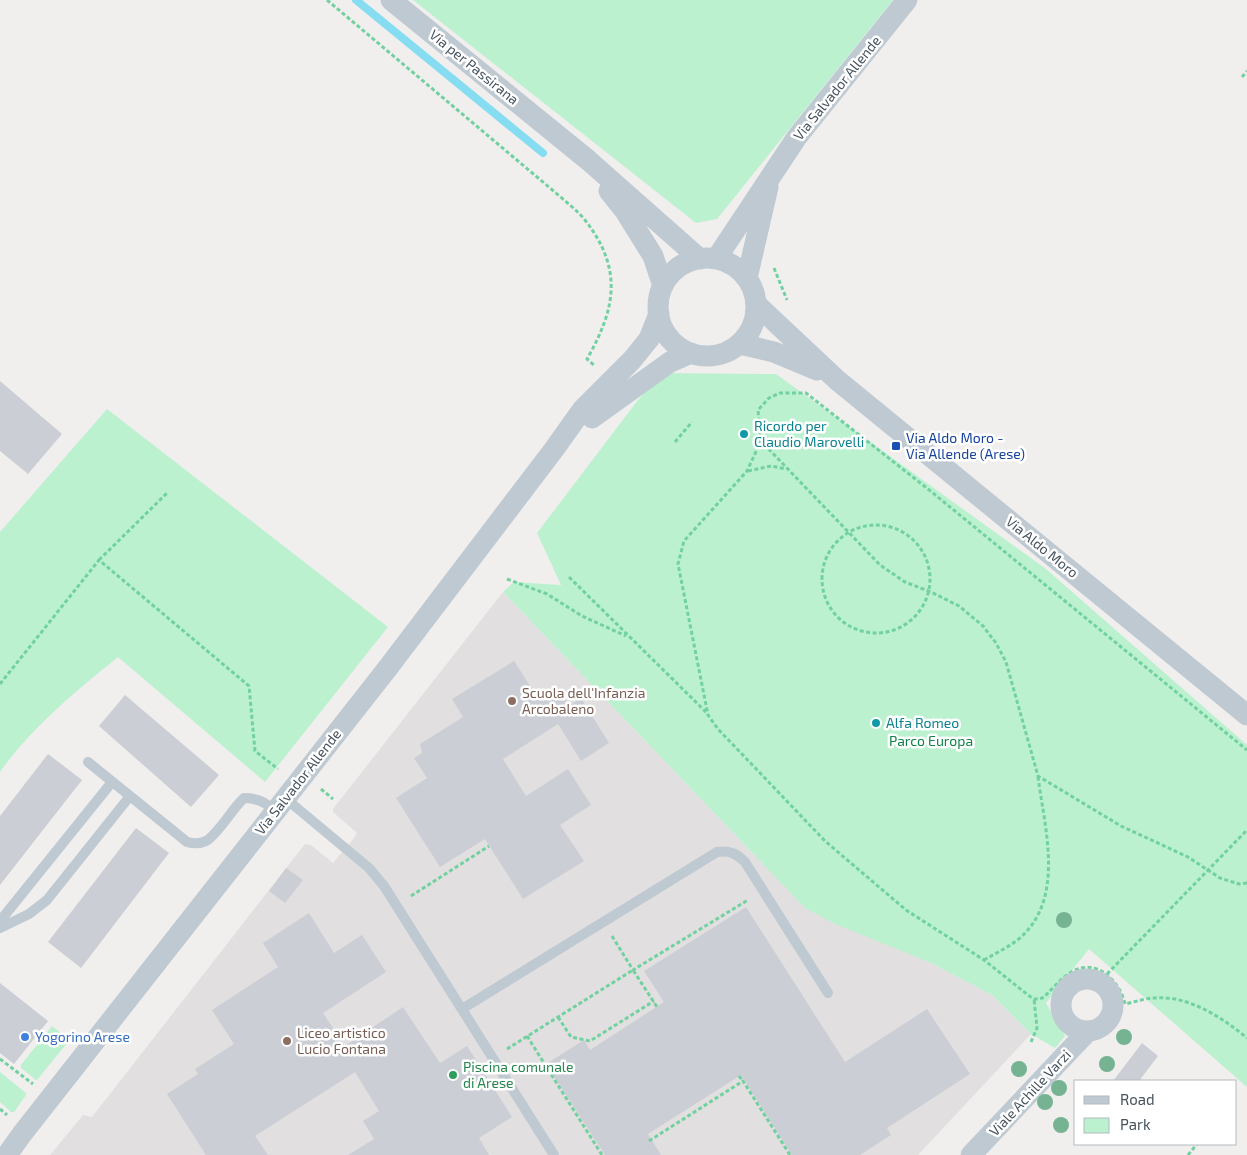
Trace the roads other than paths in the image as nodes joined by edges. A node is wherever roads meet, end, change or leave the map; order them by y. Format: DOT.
graph roads {
  1 [pos="391,0"];
  2 [pos="907,0"];
  3 [pos="556,134"];
  4 [pos="770,177"];
  5 [pos="708,259"];
  6 [pos="747,278"];
  7 [pos="663,286"];
  8 [pos="756,304"];
  9 [pos="659,314"];
  10 [pos="740,344"];
  11 [pos="691,353"];
  12 [pos="837,380"];
  13 [pos="555,448"];
  14 [pos="1247,714"];
  15 [pos="88,762"];
  16 [pos="112,782"];
  17 [pos="130,796"];
  18 [pos="280,804"];
  19 [pos="0,921"];
  20 [pos="0,928"];
  21 [pos="828,993"];
  22 [pos="462,1009"];
  23 [pos="1088,1031"];
  24 [pos="38,1114"];
  25 [pos="7,1155"];
  26 [pos="18,1155"];
  27 [pos="554,1155"];
  28 [pos="971,1155"];
  1 -- 3 [label="street, Via per Passirana"];
  2 -- 4 [label="street, Via Salvador Allende"];
  3 -- 5 [label="street, Via per Passirana"];
  3 -- 7 [label="street, Via per Passirana"];
  4 -- 5 [label="street, Via Salvador Allende"];
  4 -- 6 [label="street, Via Salvador Allende"];
  5 -- 6 [label="street"];
  5 -- 7 [label="street"];
  6 -- 8 [label="street"];
  7 -- 9 [label="street"];
  8 -- 10 [label="street"];
  8 -- 12 [label="street, Via Aldo Moro"];
  9 -- 11 [label="street"];
  9 -- 13 [label="street, Via Salvador Allende"];
  10 -- 11 [label="street"];
  10 -- 12 [label="street, Via Aldo Moro"];
  11 -- 13 [label="street, Via Salvador Allende"];
  12 -- 14 [label="street, Via Aldo Moro"];
  13 -- 18 [label="street, Via Salvador Allende"];
  15 -- 16 [label="lane"];
  16 -- 17 [label="lane"];
  16 -- 19 [label="lane"];
  17 -- 18 [label="lane"];
  17 -- 20 [label="lane"];
  18 -- 22 [label="lane"];
  18 -- 24 [label="street, Via Salvador Allende"];
  21 -- 22 [label="lane"];
  22 -- 27 [label="lane"];
  23 -- 28 [label="street, Viale Achille Varzi"];
  24 -- 25 [label="street, Via Salvador Allende"];
  24 -- 26 [label="street, Via Salvador Allende"];
}
